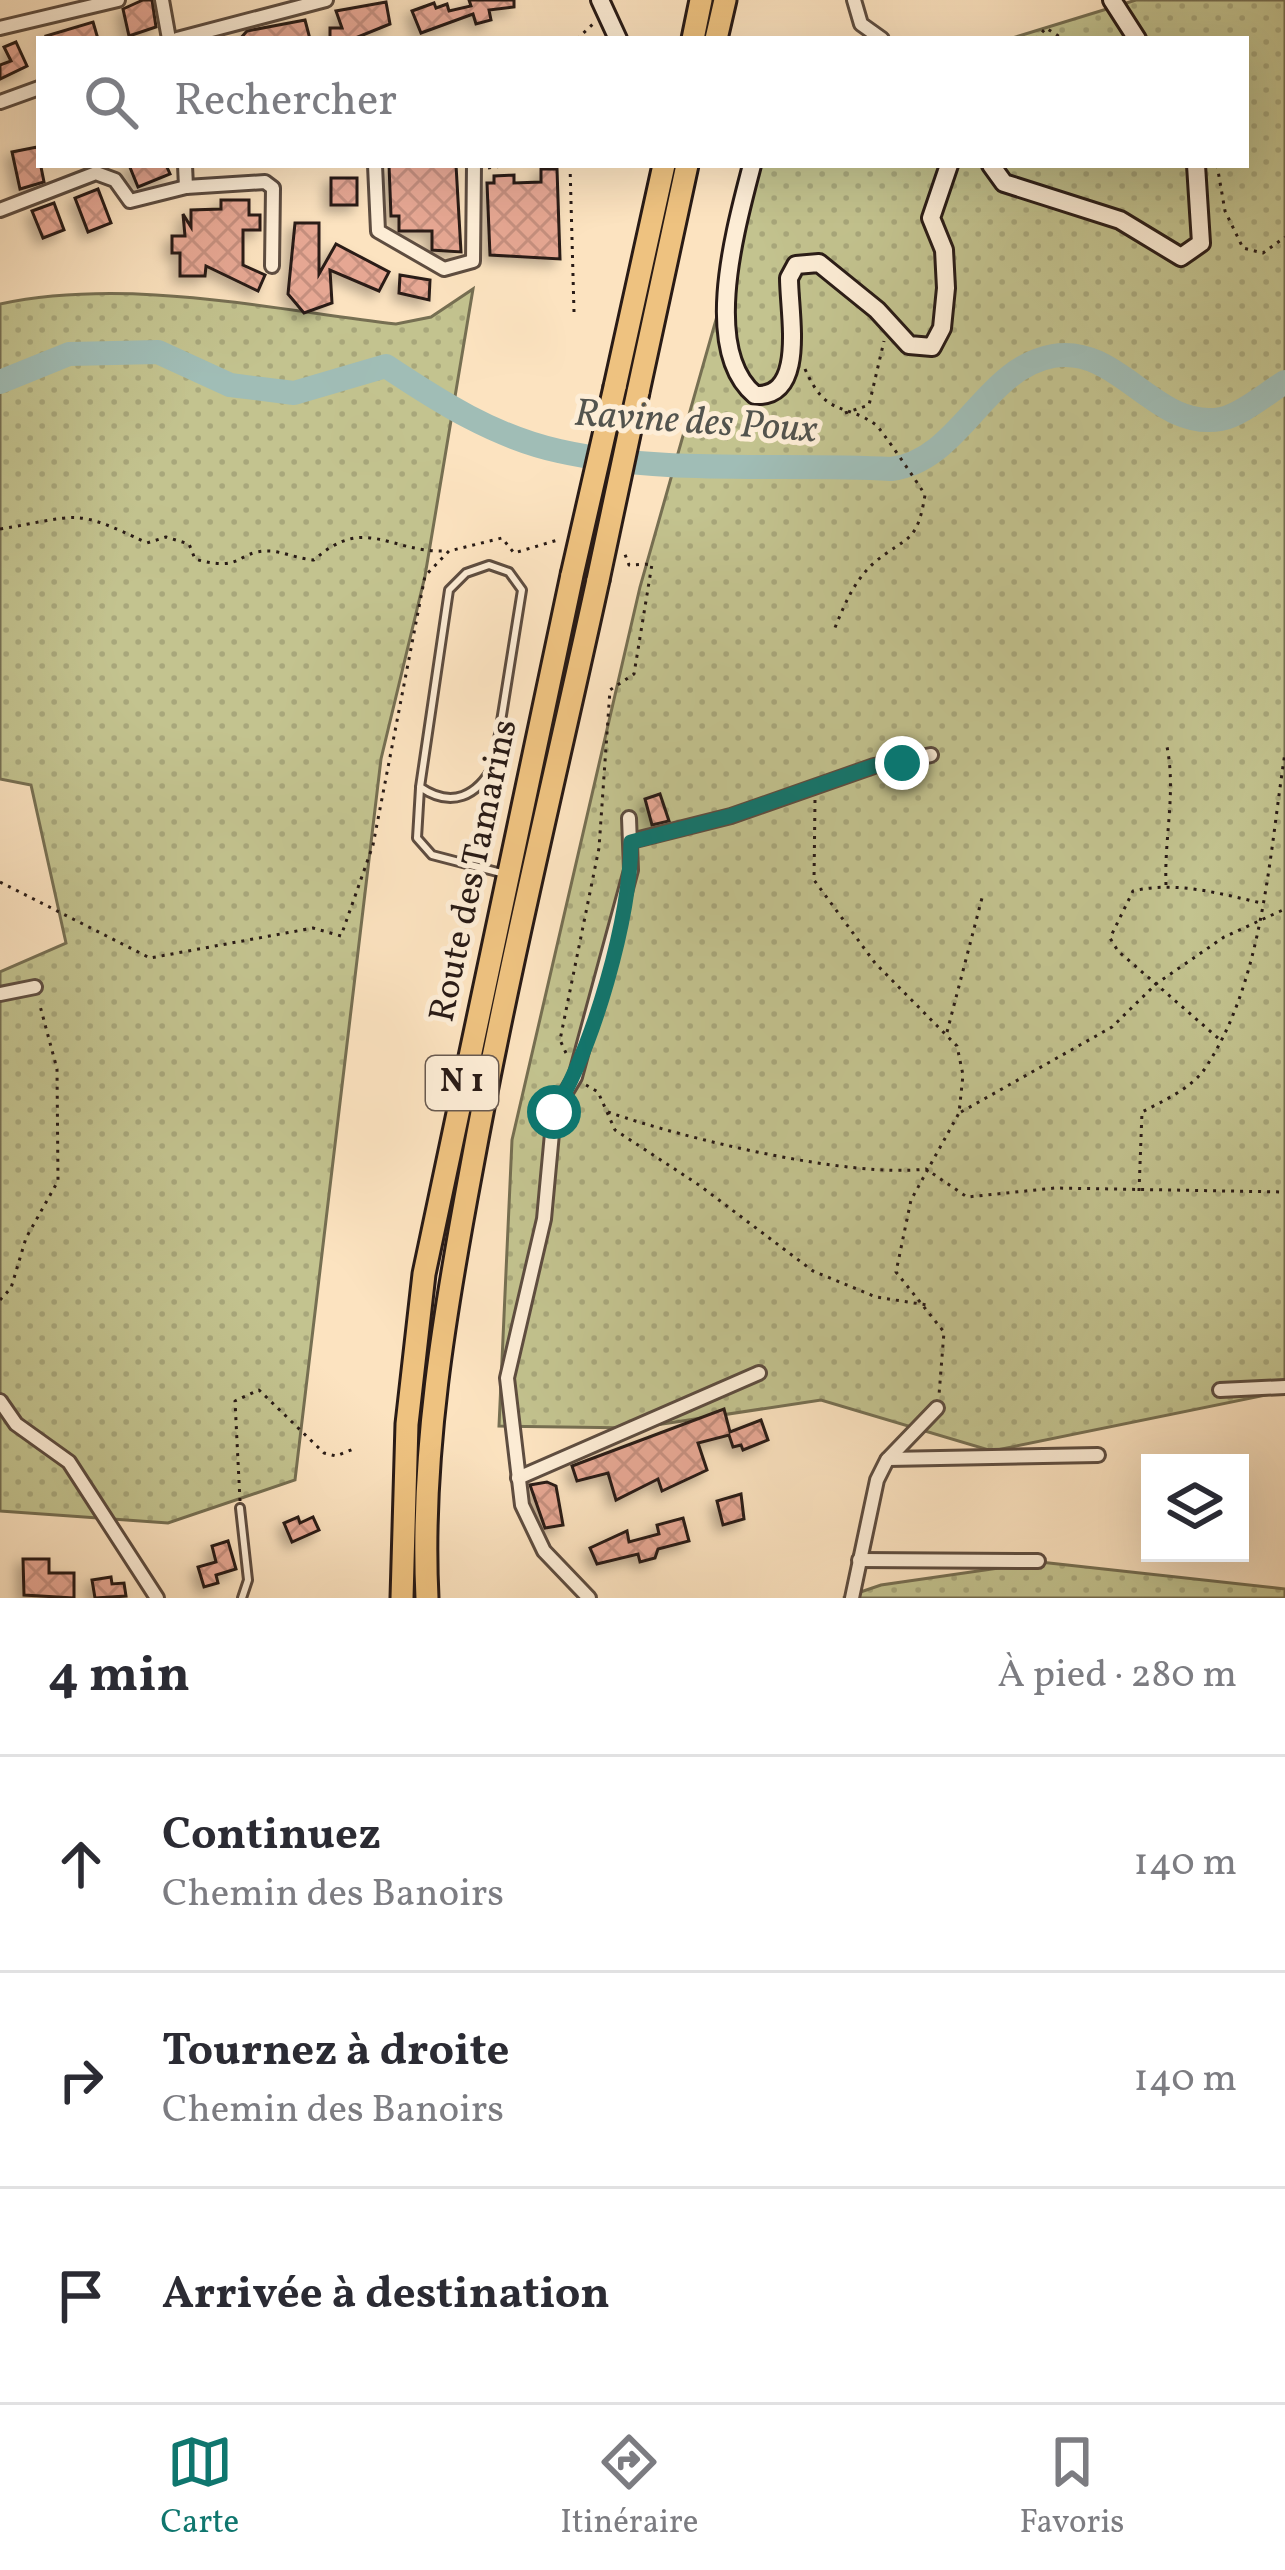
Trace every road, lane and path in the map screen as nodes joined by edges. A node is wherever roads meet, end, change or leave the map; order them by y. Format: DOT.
graph roads {
  1 [pos="118,0"];
  2 [pos="162,0"];
  3 [pos="326,0"];
  4 [pos="701,0"];
  5 [pos="725,0"];
  6 [pos="854,0"];
  7 [pos="1112,0"];
  8 [pos="604,8"];
  9 [pos="0,28"];
  10 [pos="172,36"];
  11 [pos="185,36"];
  12 [pos="580,36"];
  13 [pos="617,36"];
  14 [pos="693,36"];
  15 [pos="717,36"];
  16 [pos="878,36"];
  17 [pos="1135,36"];
  18 [pos="36,89"];
  19 [pos="0,103"];
  20 [pos="185,168"];
  21 [pos="375,168"];
  22 [pos="474,168"];
  23 [pos="570,168"];
  24 [pos="663,168"];
  25 [pos="686,168"];
  26 [pos="751,168"];
  27 [pos="948,168"];
  28 [pos="993,168"];
  29 [pos="1196,168"];
  30 [pos="1218,168"];
  31 [pos="186,187"];
  32 [pos="0,210"];
  33 [pos="1285,236"];
  34 [pos="272,266"];
  35 [pos="878,310"];
  36 [pos="574,312"];
  37 [pos="789,344"];
  38 [pos="843,414"];
  39 [pos="0,529"];
  40 [pos="448,551"];
  41 [pos="834,630"];
  42 [pos="1166,742"];
  43 [pos="1285,753"];
  44 [pos="931,755"];
  45 [pos="420,787"];
  46 [pos="813,787"];
  47 [pos="629,818"];
  48 [pos="631,842"];
  49 [pos="508,874"];
  50 [pos="1166,887"];
  51 [pos="982,898"];
  52 [pos="1261,903"];
  53 [pos="1285,909"];
  54 [pos="1256,924"];
  55 [pos="1156,984"];
  56 [pos="35,987"];
  57 [pos="0,994"];
  58 [pos="946,1034"];
  59 [pos="1220,1040"];
  60 [pos="607,1112"];
  61 [pos="959,1113"];
  62 [pos="926,1169"];
  63 [pos="1139,1191"];
  64 [pos="1285,1192"];
  65 [pos="0,1300"];
  66 [pos="759,1373"];
  67 [pos="1285,1387"];
  68 [pos="1220,1390"];
  69 [pos="0,1401"];
  70 [pos="937,1408"];
  71 [pos="356,1448"];
  72 [pos="1098,1455"];
  73 [pos="887,1460"];
  74 [pos="518,1478"];
  75 [pos="240,1508"];
  76 [pos="860,1560"];
  77 [pos="1038,1561"];
  78 [pos="157,1598"];
  79 [pos="242,1598"];
  80 [pos="402,1598"];
  81 [pos="427,1598"];
  82 [pos="589,1598"];
  83 [pos="852,1598"];
  1 -- 9 [label="street"];
  2 -- 10 [label="street"];
  3 -- 11 [label="street"];
  4 -- 14 [label="highway"];
  5 -- 15 [label="highway"];
  6 -- 16 [label="street"];
  7 -- 17 [label="main road"];
  8 -- 12 [label="path"];
  8 -- 13 [label="main road"];
  18 -- 19 [label="street"];
  20 -- 31 [label="street"];
  21 -- 22 [label="street"];
  23 -- 36 [label="path"];
  24 -- 49 [label="highway, Route des Tamarins / N 1, bridge"];
  25 -- 81 [label="highway, Route des Tamarins / N 1, bridge"];
  26 -- 37 [label="main road"];
  27 -- 35 [label="main road"];
  28 -- 29 [label="main road"];
  30 -- 33 [label="path"];
  31 -- 32 [label="street"];
  31 -- 34 [label="street"];
  35 -- 37 [label="main road"];
  35 -- 38 [label="path"];
  37 -- 38 [label="path"];
  38 -- 41 [label="path"];
  39 -- 40 [label="path"];
  42 -- 50 [label="path"];
  43 -- 52 [label="path"];
  44 -- 46 [label="street"];
  45 -- 45 [label="lane"];
  45 -- 49 [label="lane"];
  46 -- 48 [label="street"];
  46 -- 58 [label="path"];
  47 -- 48 [label="street"];
  48 -- 74 [label="street"];
  49 -- 80 [label="highway, Route des Tamarins / N 1"];
  50 -- 52 [label="path"];
  50 -- 55 [label="path"];
  51 -- 58 [label="path"];
  52 -- 54 [label="path"];
  53 -- 54 [label="path"];
  54 -- 55 [label="path"];
  54 -- 59 [label="path"];
  55 -- 59 [label="path"];
  55 -- 61 [label="path"];
  56 -- 57 [label="street"];
  56 -- 65 [label="path"];
  58 -- 61 [label="path"];
  59 -- 63 [label="path"];
  60 -- 62 [label="path"];
  61 -- 62 [label="path"];
  62 -- 63 [label="path"];
  62 -- 70 [label="path"];
  63 -- 64 [label="path"];
  66 -- 74 [label="street"];
  67 -- 68 [label="street"];
  69 -- 78 [label="street"];
  70 -- 73 [label="street"];
  71 -- 75 [label="path"];
  72 -- 73 [label="street"];
  73 -- 76 [label="street"];
  74 -- 82 [label="street"];
  75 -- 79 [label="lane"];
  76 -- 77 [label="street"];
  76 -- 83 [label="street"];
}
